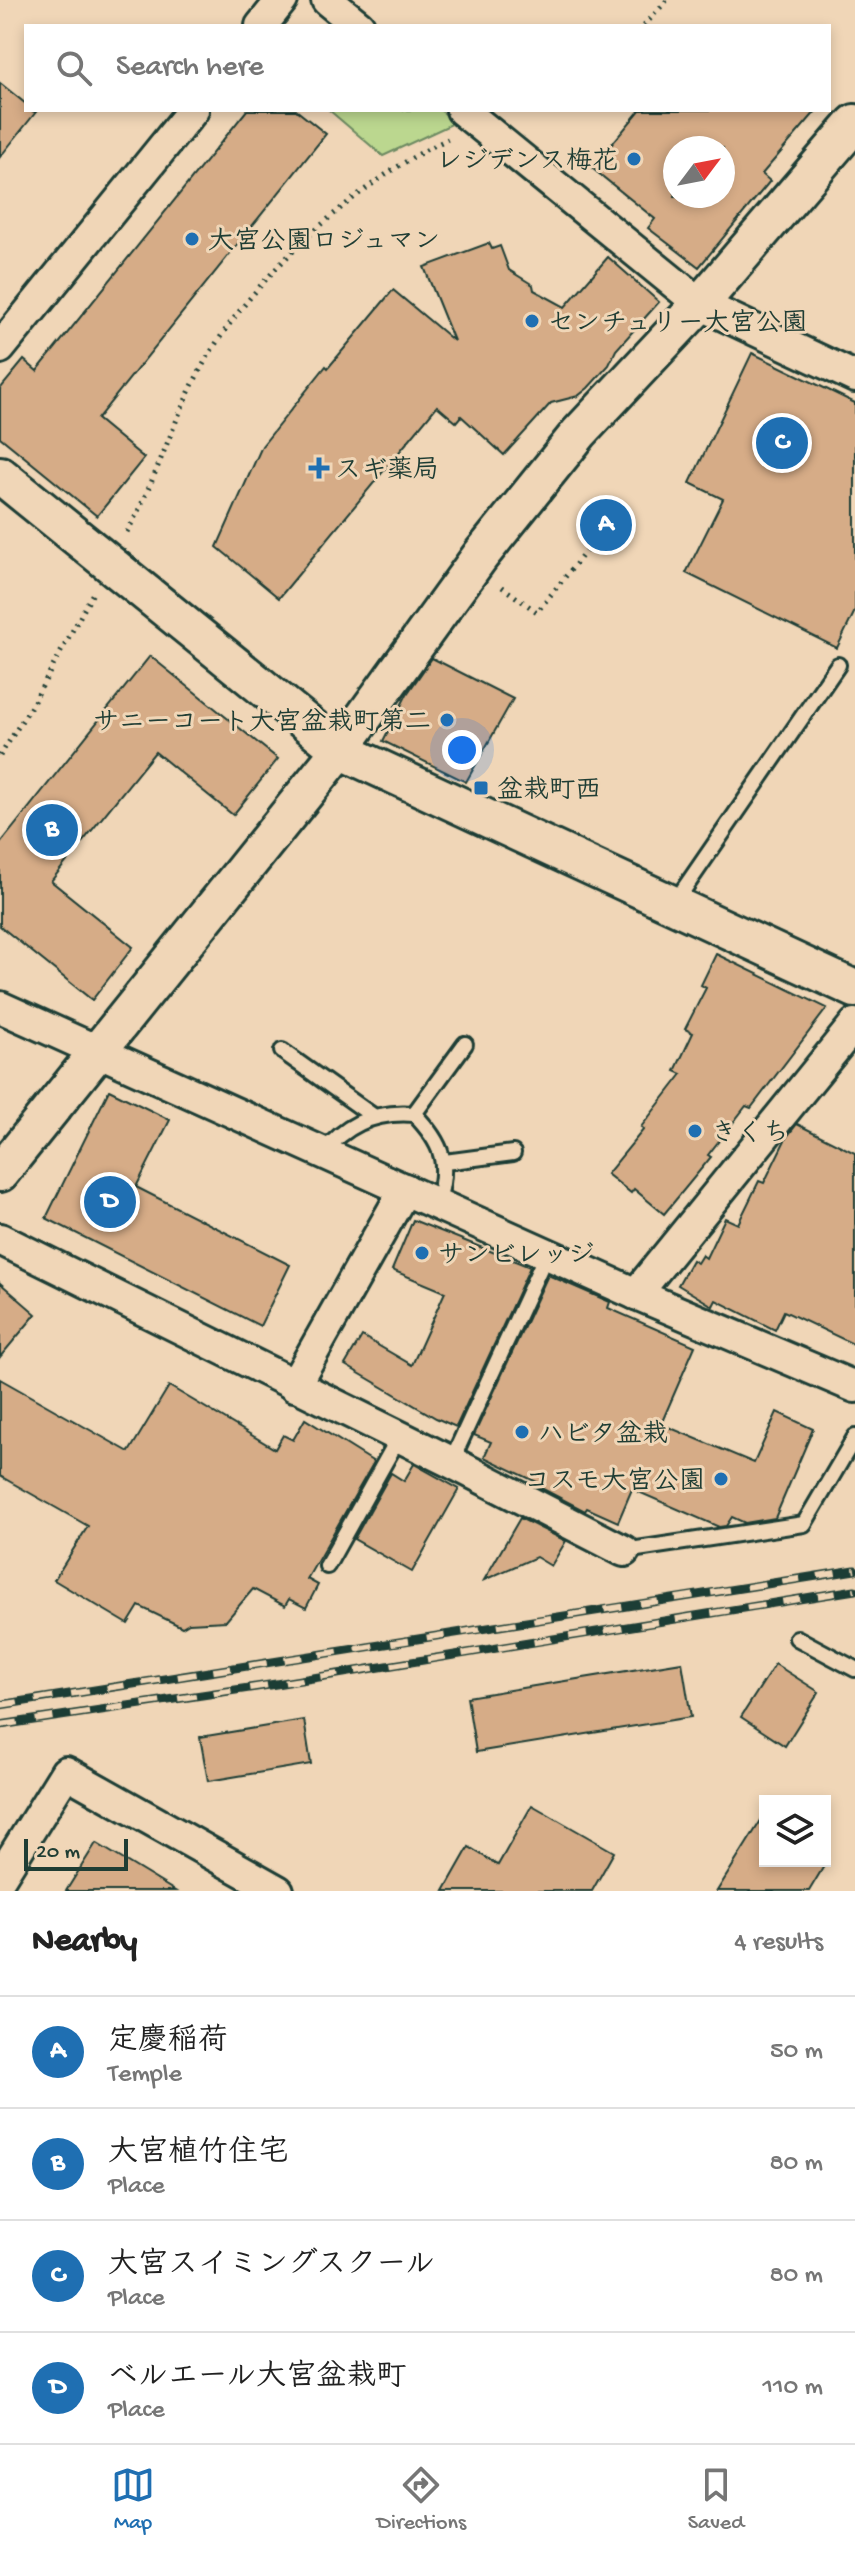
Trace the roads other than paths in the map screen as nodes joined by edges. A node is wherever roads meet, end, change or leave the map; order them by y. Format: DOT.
graph roads {
  1 [pos="282,0"];
  2 [pos="327,0"];
  3 [pos="263,24"];
  4 [pos="357,24"];
  5 [pos="191,112"];
  6 [pos="472,118"];
  7 [pos="855,123"];
  8 [pos="700,304"];
  9 [pos="0,348"];
  10 [pos="855,377"];
  11 [pos="0,475"];
  12 [pos="838,665"];
  13 [pos="340,750"];
  14 [pos="673,905"];
  15 [pos="855,989"];
  16 [pos="0,1007"];
  17 [pos="855,1024"];
  18 [pos="465,1044"];
  19 [pos="99,1050"];
  20 [pos="282,1051"];
  21 [pos="414,1114"];
  22 [pos="373,1116"];
  23 [pos="324,1152"];
  24 [pos="513,1153"];
  25 [pos="445,1162"];
  26 [pos="0,1173"];
  27 [pos="405,1189"];
  28 [pos="437,1203"];
  29 [pos="0,1239"];
  30 [pos="547,1253"];
  31 [pos="636,1294"];
  32 [pos="294,1386"];
  33 [pos="855,1387"];
  34 [pos="399,1437"];
  35 [pos="855,1437"];
  36 [pos="451,1462"];
  37 [pos="624,1551"];
  38 [pos="327,1566"];
  39 [pos="797,1638"];
  40 [pos="855,1669"];
  41 [pos="0,1878"];
  42 [pos="278,1891"];
  1 -- 3 [label="street"];
  2 -- 4 [label="street"];
  5 -- 9 [label="street"];
  6 -- 8 [label="street"];
  7 -- 8 [label="street"];
  8 -- 10 [label="street"];
  8 -- 13 [label="street"];
  11 -- 13 [label="street"];
  12 -- 14 [label="lane"];
  13 -- 14 [label="street"];
  13 -- 19 [label="street"];
  14 -- 15 [label="street"];
  16 -- 19 [label="street"];
  17 -- 31 [label="street"];
  18 -- 21 [label="lane"];
  19 -- 23 [label="street"];
  19 -- 26 [label="street"];
  20 -- 22 [label="lane"];
  21 -- 22 [label="lane"];
  21 -- 25 [label="lane"];
  22 -- 23 [label="lane"];
  23 -- 27 [label="street"];
  24 -- 25 [label="lane"];
  25 -- 28 [label="lane"];
  27 -- 28 [label="street"];
  27 -- 32 [label="street"];
  28 -- 30 [label="street"];
  29 -- 32 [label="street"];
  30 -- 31 [label="street"];
  30 -- 36 [label="lane"];
  31 -- 33 [label="street"];
  32 -- 34 [label="street"];
  34 -- 36 [label="street"];
  34 -- 38 [label="lane"];
  35 -- 37 [label="lane"];
  36 -- 37 [label="street"];
  39 -- 40 [label="lane"];
  41 -- 42 [label="street"];
}
